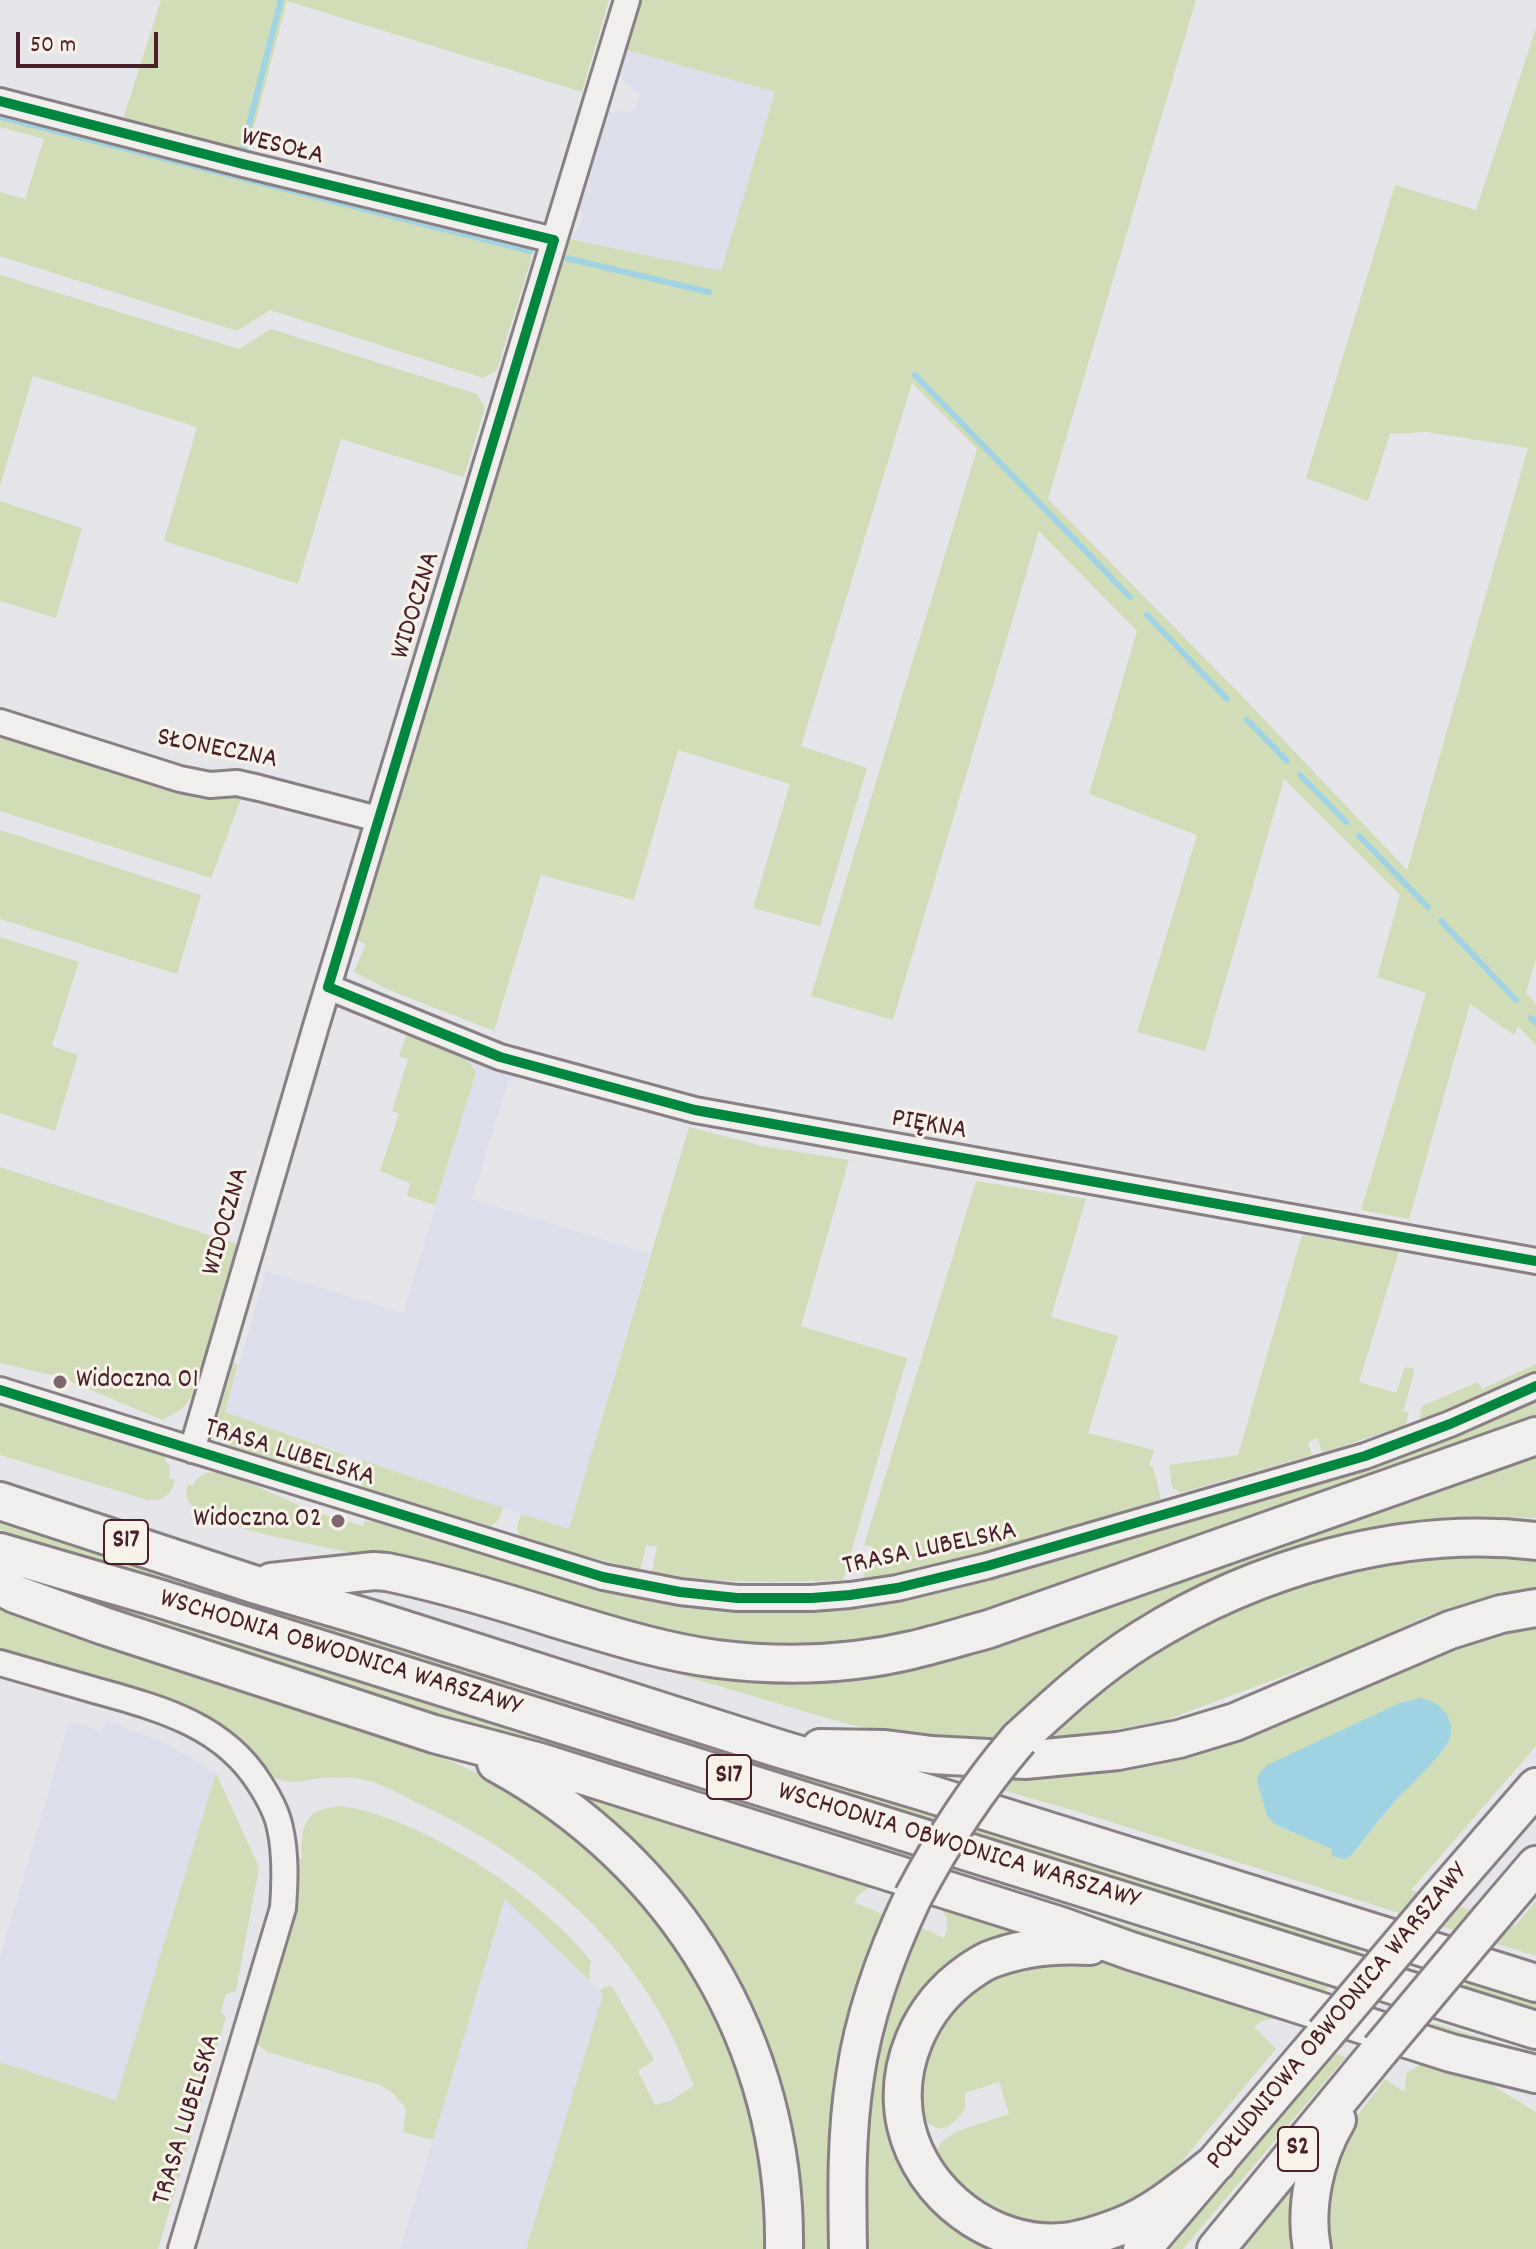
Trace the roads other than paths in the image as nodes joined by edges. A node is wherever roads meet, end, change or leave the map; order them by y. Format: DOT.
graph roads {
  1 [pos="627,0"];
  2 [pos="0,101"];
  3 [pos="554,240"];
  4 [pos="0,722"];
  5 [pos="378,819"];
  6 [pos="328,987"];
  7 [pos="1536,1261"];
  8 [pos="1536,1386"];
  9 [pos="0,1390"];
  10 [pos="1536,1436"];
  11 [pos="192,1450"];
  12 [pos="0,1501"];
  13 [pos="1536,1541"];
  14 [pos="0,1552"];
  15 [pos="253,1584"];
  16 [pos="0,1586"];
  17 [pos="1536,1608"];
  18 [pos="0,1663"];
  19 [pos="434,1734"];
  20 [pos="777,1748"];
  21 [pos="1536,1787"];
  22 [pos="1536,1865"];
  23 [pos="1131,1951"];
  24 [pos="1536,1983"];
  25 [pos="1536,2030"];
  26 [pos="1380,2050"];
  27 [pos="1451,2053"];
  28 [pos="1536,2074"];
  29 [pos="1536,2095"];
  30 [pos="1217,2162"];
  31 [pos="181,2249"];
  32 [pos="784,2249"];
  33 [pos="848,2249"];
  34 [pos="1142,2249"];
  35 [pos="1216,2249"];
  36 [pos="1312,2249"];
  1 -- 3 [label="street, WIDOCZNA"];
  2 -- 3 [label="street, WESOŁA"];
  3 -- 5 [label="street, WIDOCZNA"];
  4 -- 5 [label="street, SŁONECZNA"];
  5 -- 6 [label="street, WIDOCZNA"];
  6 -- 7 [label="street, PIĘKNA"];
  6 -- 11 [label="street, WIDOCZNA"];
  8 -- 11 [label="street, TRASA LUBELSKA"];
  9 -- 11 [label="street, TRASA LUBELSKA"];
  10 -- 15 [label="highway"];
  12 -- 15 [label="highway, WSCHODNIA OBWODNICA WARSZAWY / S17"];
  13 -- 33 [label="highway, bridge"];
  14 -- 25 [label="highway, WSCHODNIA OBWODNICA WARSZAWY / S17"];
  15 -- 20 [label="highway, S17"];
  16 -- 19 [label="highway"];
  17 -- 20 [label="highway"];
  18 -- 31 [label="street, TRASA LUBELSKA"];
  19 -- 23 [label="highway"];
  19 -- 32 [label="highway"];
  20 -- 24 [label="highway, S17"];
  21 -- 30 [label="highway, POŁUDNIOWA OBWODNICA WARSZAWY / S2, bridge"];
  22 -- 26 [label="highway, POŁUDNIOWA OBWODNICA WARSZAWY / S2, bridge"];
  23 -- 27 [label="highway"];
  23 -- 30 [label="highway"];
  26 -- 35 [label="highway, POŁUDNIOWA OBWODNICA WARSZAWY / S2"];
  26 -- 36 [label="highway"];
  27 -- 28 [label="highway"];
  27 -- 29 [label="highway"];
  30 -- 34 [label="highway, POŁUDNIOWA OBWODNICA WARSZAWY / S2"];
}
